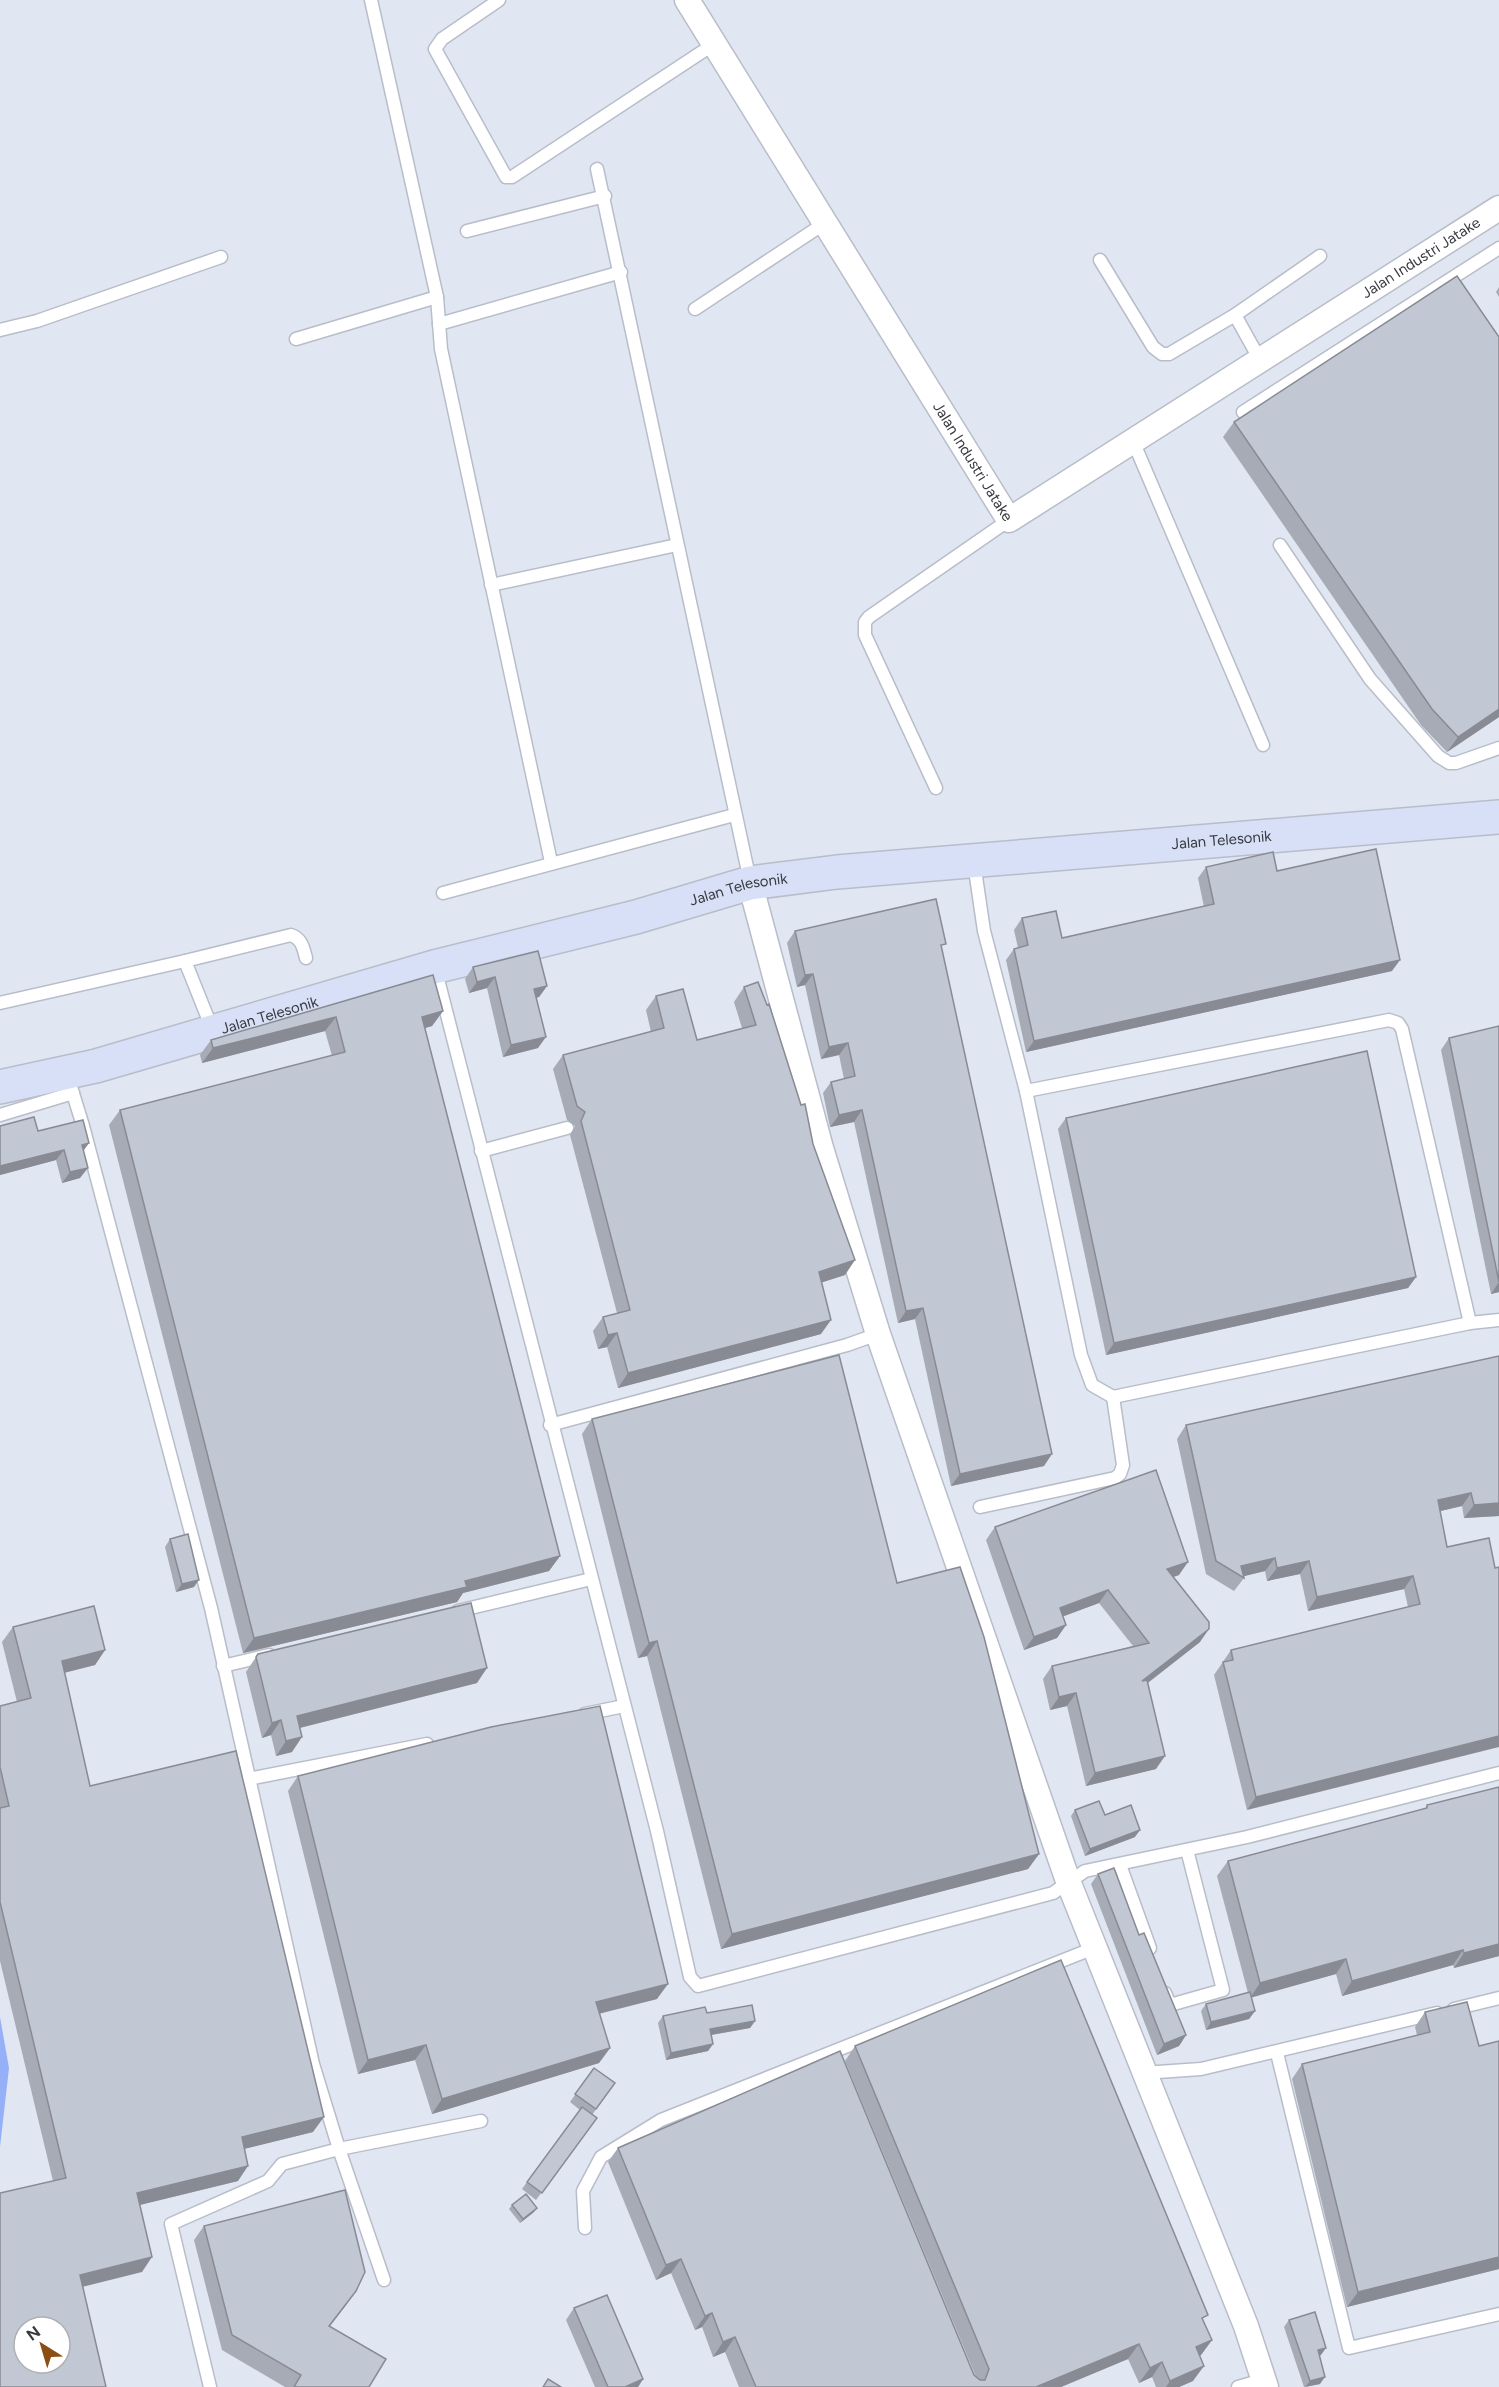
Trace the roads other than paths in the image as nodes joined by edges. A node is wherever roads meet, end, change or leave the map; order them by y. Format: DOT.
graph roads {
  1 [pos="370,0"];
  2 [pos="499,0"];
  3 [pos="687,0"];
  4 [pos="714,44"];
  5 [pos="597,169"];
  6 [pos="605,196"];
  7 [pos="1499,208"];
  8 [pos="825,223"];
  9 [pos="467,231"];
  10 [pos="1499,248"];
  11 [pos="1320,256"];
  12 [pos="221,257"];
  13 [pos="1100,260"];
  14 [pos="621,272"];
  15 [pos="437,297"];
  16 [pos="695,309"];
  17 [pos="1235,315"];
  18 [pos="439,324"];
  19 [pos="0,330"];
  20 [pos="296,339"];
  21 [pos="1260,360"];
  22 [pos="1243,412"];
  23 [pos="1133,441"];
  24 [pos="1009,520"];
  25 [pos="678,545"];
  26 [pos="1280,545"];
  27 [pos="491,585"];
  28 [pos="1263,745"];
  29 [pos="1499,747"];
  30 [pos="936,788"];
  31 [pos="734,815"];
  32 [pos="1499,817"];
  33 [pos="551,862"];
  34 [pos="974,863"];
  35 [pos="750,883"];
  36 [pos="443,894"];
  37 [pos="306,958"];
  38 [pos="185,961"];
  39 [pos="434,967"];
  40 [pos="0,1003"];
  41 [pos="213,1030"];
  42 [pos="70,1083"];
  43 [pos="0,1087"];
  44 [pos="1026,1091"];
  45 [pos="0,1115"];
  46 [pos="567,1128"];
  47 [pos="481,1151"];
  48 [pos="1499,1320"];
  49 [pos="1470,1323"];
  50 [pos="878,1334"];
  51 [pos="1113,1398"];
  52 [pos="550,1425"];
  53 [pos="980,1507"];
  54 [pos="591,1579"];
  55 [pos="441,1615"];
  56 [pos="281,1653"];
  57 [pos="223,1666"];
  58 [pos="624,1706"];
  59 [pos="577,1715"];
  60 [pos="436,1743"];
  61 [pos="1499,1773"];
  62 [pos="248,1779"];
  63 [pos="1187,1850"];
  64 [pos="1120,1865"];
  65 [pos="1068,1881"];
  66 [pos="1094,1948"];
  67 [pos="1154,1962"];
  68 [pos="1162,1984"];
  69 [pos="1499,1998"];
  70 [pos="1277,2053"];
  71 [pos="1143,2073"];
  72 [pos="481,2121"];
  73 [pos="339,2149"];
  74 [pos="585,2228"];
  75 [pos="384,2280"];
  76 [pos="1499,2314"];
  77 [pos="1266,2383"];
  78 [pos="210,2387"];
  79 [pos="1238,2387"];
  1 -- 15 [label="lane"];
  2 -- 4 [label="lane"];
  3 -- 4 [label="street, Jalan Industri Jatake"];
  4 -- 8 [label="street, Jalan Industri Jatake"];
  5 -- 6 [label="lane"];
  6 -- 9 [label="lane"];
  6 -- 14 [label="lane"];
  7 -- 21 [label="street, Jalan Industri Jatake"];
  8 -- 16 [label="lane"];
  8 -- 24 [label="street, Jalan Industri Jatake"];
  10 -- 22 [label="lane"];
  11 -- 17 [label="lane"];
  12 -- 19 [label="lane"];
  13 -- 17 [label="lane"];
  14 -- 18 [label="lane"];
  14 -- 25 [label="lane"];
  15 -- 18 [label="lane"];
  15 -- 20 [label="lane"];
  17 -- 21 [label="lane"];
  18 -- 27 [label="lane"];
  21 -- 23 [label="street, Jalan Industri Jatake"];
  23 -- 24 [label="street, Jalan Industri Jatake"];
  23 -- 28 [label="lane"];
  24 -- 30 [label="lane"];
  25 -- 27 [label="lane"];
  25 -- 31 [label="lane"];
  26 -- 29 [label="lane"];
  27 -- 33 [label="lane"];
  31 -- 33 [label="lane"];
  31 -- 35 [label="lane"];
  32 -- 34 [label="street, Jalan Telesonik"];
  33 -- 36 [label="lane"];
  34 -- 35 [label="street, Jalan Telesonik"];
  34 -- 44 [label="lane"];
  35 -- 39 [label="street, Jalan Telesonik"];
  35 -- 50 [label="street"];
  37 -- 38 [label="lane"];
  38 -- 40 [label="lane"];
  38 -- 41 [label="lane"];
  39 -- 41 [label="street, Jalan Telesonik"];
  39 -- 47 [label="lane"];
  41 -- 42 [label="street, Jalan Telesonik"];
  42 -- 43 [label="street, Jalan Telesonik"];
  42 -- 45 [label="lane"];
  42 -- 57 [label="lane"];
  44 -- 49 [label="lane"];
  44 -- 51 [label="lane"];
  46 -- 47 [label="lane"];
  47 -- 52 [label="lane"];
  48 -- 49 [label="lane"];
  49 -- 51 [label="lane"];
  50 -- 52 [label="lane"];
  50 -- 65 [label="street"];
  51 -- 53 [label="lane"];
  52 -- 54 [label="lane"];
  54 -- 55 [label="lane"];
  54 -- 58 [label="lane"];
  56 -- 57 [label="lane"];
  57 -- 62 [label="lane"];
  58 -- 59 [label="lane"];
  58 -- 65 [label="lane"];
  60 -- 62 [label="lane"];
  61 -- 63 [label="lane"];
  62 -- 73 [label="lane"];
  63 -- 64 [label="lane"];
  63 -- 68 [label="lane"];
  64 -- 65 [label="lane"];
  64 -- 67 [label="lane"];
  65 -- 66 [label="street"];
  66 -- 71 [label="street"];
  66 -- 74 [label="lane"];
  69 -- 70 [label="lane"];
  70 -- 71 [label="lane"];
  70 -- 76 [label="lane"];
  71 -- 77 [label="street"];
  72 -- 73 [label="lane"];
  73 -- 75 [label="lane"];
  73 -- 78 [label="lane"];
  77 -- 79 [label="lane"];
}
